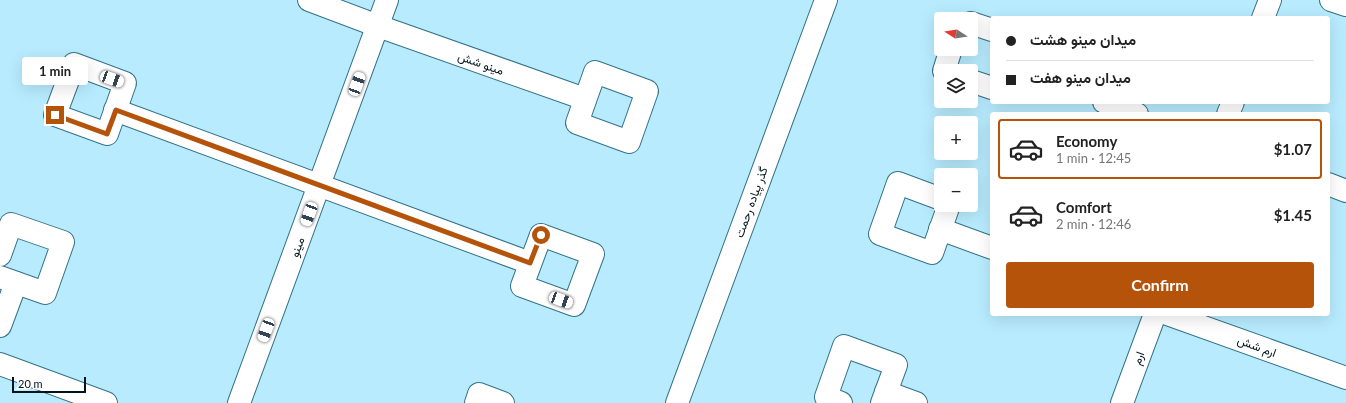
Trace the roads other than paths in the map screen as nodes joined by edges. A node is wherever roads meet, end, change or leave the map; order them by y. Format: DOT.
graph roads {
  1 [pos="309,0"];
  2 [pos="387,0"];
  3 [pos="826,0"];
  4 [pos="1270,0"];
  5 [pos="1331,0"];
  6 [pos="1346,5"];
  7 [pos="1264,16"];
  8 [pos="978,25"];
  9 [pos="378,26"];
  10 [pos="990,29"];
  11 [pos="978,83"];
  12 [pos="990,87"];
  13 [pos="585,99"];
  14 [pos="1110,104"];
  15 [pos="116,110"];
  16 [pos="1132,112"];
  17 [pos="319,185"];
  18 [pos="1330,185"];
  19 [pos="1346,191"];
  20 [pos="934,196"];
  21 [pos="946,212"];
  22 [pos="940,229"];
  23 [pos="990,247"];
  24 [pos="0,255"];
  25 [pos="530,263"];
  26 [pos="8,280"];
  27 [pos="1154,316"];
  28 [pos="1173,316"];
  29 [pos="0,326"];
  30 [pos="0,364"];
  31 [pos="1346,378"];
  32 [pos="884,398"];
  33 [pos="106,403"];
  34 [pos="240,403"];
  35 [pos="476,403"];
  36 [pos="503,403"];
  37 [pos="677,403"];
  38 [pos="841,403"];
  39 [pos="916,403"];
  40 [pos="1122,403"];
  1 -- 9 [label="street, مینو شش"];
  2 -- 9 [label="street, مینو"];
  3 -- 37 [label="street, گذر پیاده رحمت"];
  4 -- 7 [label="street"];
  5 -- 6 [label="street"];
  8 -- 10 [label="street"];
  9 -- 13 [label="street, مینو شش"];
  9 -- 17 [label="street, مینو"];
  11 -- 12 [label="street"];
  14 -- 16 [label="street"];
  15 -- 17 [label="street"];
  17 -- 25 [label="street"];
  17 -- 34 [label="street, مینو"];
  18 -- 19 [label="street"];
  20 -- 22 [label="street"];
  21 -- 22 [label="street"];
  22 -- 23 [label="street"];
  24 -- 26 [label="street"];
  26 -- 29 [label="street"];
  27 -- 40 [label="street, ارم"];
  28 -- 31 [label="street, ارم شش"];
  30 -- 33 [label="street"];
  32 -- 38 [label="street"];
  32 -- 39 [label="street"];
  35 -- 36 [label="street"];
}
